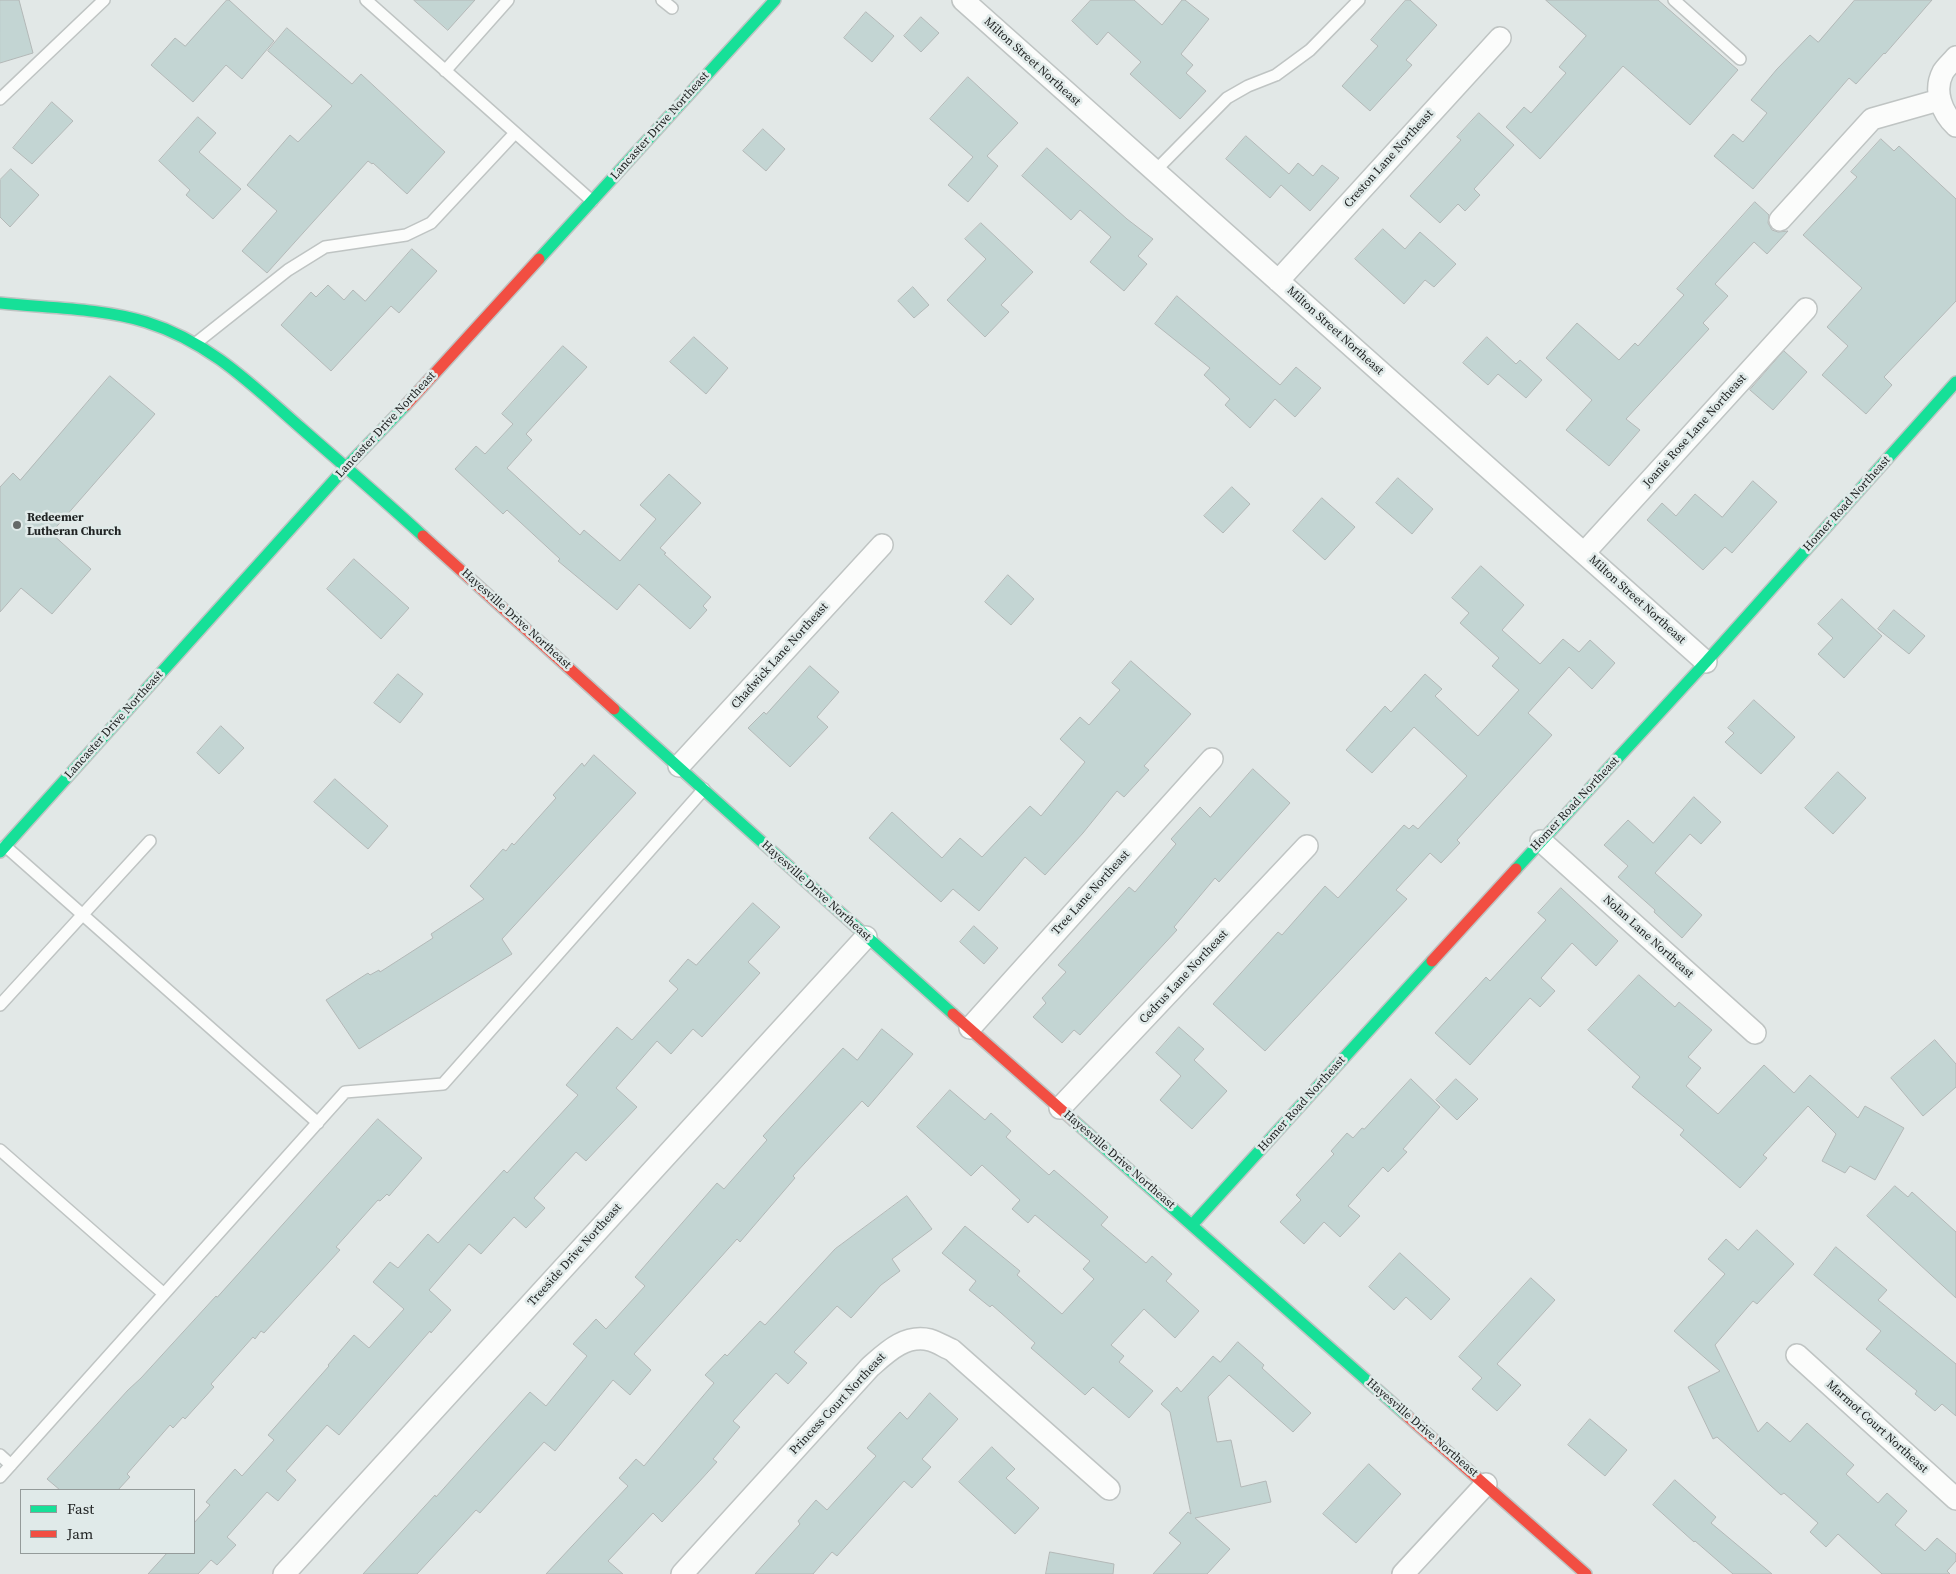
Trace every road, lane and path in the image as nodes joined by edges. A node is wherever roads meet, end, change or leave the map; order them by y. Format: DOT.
graph roads {
  1 [pos="104,0"];
  2 [pos="366,0"];
  3 [pos="508,0"];
  4 [pos="662,0"];
  5 [pos="775,0"];
  6 [pos="963,0"];
  7 [pos="1359,0"];
  8 [pos="1674,0"];
  9 [pos="672,8"];
  10 [pos="1500,38"];
  11 [pos="1956,57"];
  12 [pos="1740,59"];
  13 [pos="445,70"];
  14 [pos="0,99"];
  15 [pos="1939,100"];
  16 [pos="1956,126"];
  17 [pos="515,132"];
  18 [pos="1155,171"];
  19 [pos="592,201"];
  20 [pos="1780,220"];
  21 [pos="1278,281"];
  22 [pos="0,303"];
  23 [pos="1806,309"];
  24 [pos="196,343"];
  25 [pos="1956,382"];
  26 [pos="346,467"];
  27 [pos="882,545"];
  28 [pos="1584,553"];
  29 [pos="1706,662"];
  30 [pos="1212,759"];
  31 [pos="679,766"];
  32 [pos="704,790"];
  33 [pos="150,840"];
  34 [pos="1541,840"];
  35 [pos="1307,846"];
  36 [pos="3,849"];
  37 [pos="82,914"];
  38 [pos="866,936"];
  39 [pos="0,1005"];
  40 [pos="970,1028"];
  41 [pos="1755,1033"];
  42 [pos="1060,1108"];
  43 [pos="318,1123"];
  44 [pos="0,1150"];
  45 [pos="1192,1224"];
  46 [pos="164,1294"];
  47 [pos="1797,1355"];
  48 [pos="0,1455"];
  49 [pos="11,1465"];
  50 [pos="0,1477"];
  51 [pos="1486,1484"];
  52 [pos="1109,1489"];
  53 [pos="1956,1499"];
  54 [pos="284,1574"];
  55 [pos="682,1574"];
  56 [pos="1403,1574"];
  57 [pos="1586,1574"];
  1 -- 14 [label="lane"];
  2 -- 13 [label="lane"];
  3 -- 13 [label="lane"];
  4 -- 9 [label="lane"];
  5 -- 19 [label="street, Lancaster Drive Northeast"];
  6 -- 18 [label="street, Milton Street Northeast"];
  7 -- 18 [label="lane"];
  8 -- 12 [label="lane"];
  10 -- 21 [label="street, Creston Lane Northeast"];
  11 -- 15 [label="street"];
  13 -- 17 [label="lane"];
  15 -- 16 [label="street"];
  15 -- 20 [label="street"];
  17 -- 19 [label="lane"];
  17 -- 24 [label="lane"];
  18 -- 21 [label="street, Milton Street Northeast"];
  19 -- 26 [label="street, Lancaster Drive Northeast"];
  21 -- 28 [label="street, Milton Street Northeast"];
  22 -- 24 [label="street, Hayesville Drive Northeast"];
  23 -- 28 [label="street, Joanie Rose Lane Northeast"];
  24 -- 26 [label="street, Hayesville Drive Northeast"];
  25 -- 29 [label="street, Homer Road Northeast"];
  26 -- 31 [label="street, Hayesville Drive Northeast"];
  26 -- 36 [label="street, Lancaster Drive Northeast"];
  27 -- 31 [label="street, Chadwick Lane Northeast"];
  28 -- 29 [label="street, Milton Street Northeast"];
  29 -- 34 [label="street, Homer Road Northeast"];
  30 -- 40 [label="street, Tree Lane Northeast"];
  31 -- 32 [label="street, Hayesville Drive Northeast"];
  32 -- 38 [label="street, Hayesville Drive Northeast"];
  32 -- 43 [label="lane"];
  33 -- 37 [label="lane"];
  34 -- 41 [label="street, Nolan Lane Northeast"];
  34 -- 45 [label="street, Homer Road Northeast"];
  35 -- 42 [label="street, Cedrus Lane Northeast"];
  36 -- 37 [label="lane"];
  37 -- 39 [label="lane"];
  37 -- 43 [label="lane"];
  38 -- 40 [label="street, Hayesville Drive Northeast"];
  38 -- 54 [label="street, Treeside Drive Northeast"];
  40 -- 42 [label="street, Hayesville Drive Northeast"];
  42 -- 45 [label="street, Hayesville Drive Northeast"];
  43 -- 46 [label="lane"];
  44 -- 46 [label="lane"];
  45 -- 51 [label="street, Hayesville Drive Northeast"];
  46 -- 49 [label="lane"];
  47 -- 53 [label="street, Marmot Court Northeast"];
  48 -- 49 [label="lane"];
  49 -- 50 [label="lane"];
  51 -- 56 [label="street"];
  51 -- 57 [label="street, Hayesville Drive Northeast"];
  52 -- 55 [label="street, Princess Court Northeast"];
}
